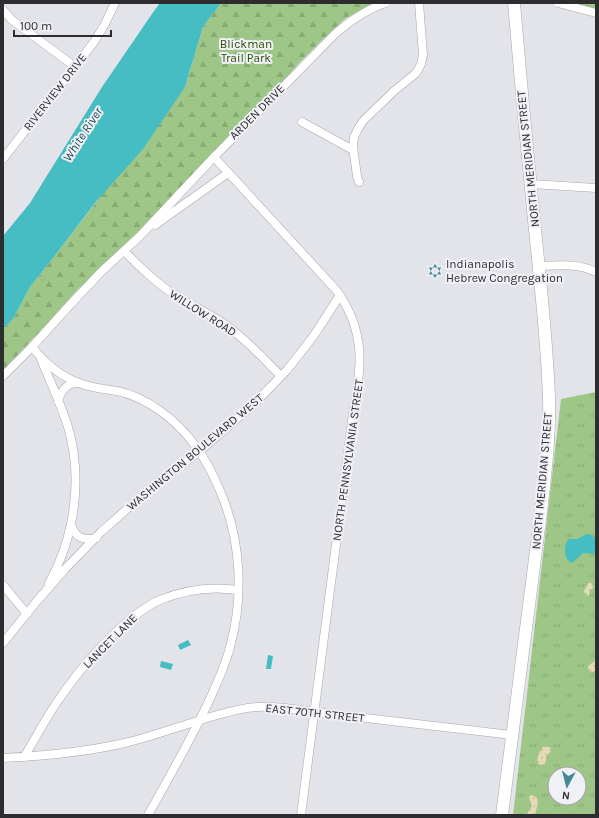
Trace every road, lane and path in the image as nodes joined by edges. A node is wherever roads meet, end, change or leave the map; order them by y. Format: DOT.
graph roads {
  1 [pos="115,3"];
  2 [pos="386,3"];
  3 [pos="419,3"];
  4 [pos="514,3"];
  5 [pos="558,3"];
  6 [pos="3,10"];
  7 [pos="596,13"];
  8 [pos="74,66"];
  9 [pos="302,122"];
  10 [pos="353,150"];
  11 [pos="214,157"];
  12 [pos="3,159"];
  13 [pos="228,173"];
  14 [pos="359,182"];
  15 [pos="531,184"];
  16 [pos="596,188"];
  17 [pos="140,236"];
  18 [pos="124,251"];
  19 [pos="539,266"];
  20 [pos="596,272"];
  21 [pos="340,295"];
  22 [pos="32,347"];
  23 [pos="41,358"];
  24 [pos="3,376"];
  25 [pos="281,376"];
  26 [pos="78,383"];
  27 [pos="58,401"];
  28 [pos="200,450"];
  29 [pos="71,524"];
  30 [pos="96,538"];
  31 [pos="3,585"];
  32 [pos="238,590"];
  33 [pos="38,600"];
  34 [pos="27,614"];
  35 [pos="3,643"];
  36 [pos="314,712"];
  37 [pos="200,720"];
  38 [pos="512,735"];
  39 [pos="24,757"];
  40 [pos="3,758"];
  41 [pos="148,815"];
  42 [pos="301,815"];
  43 [pos="502,815"];
  1 -- 8 [label="street, RIVERVIEW DRIVE"];
  2 -- 11 [label="street, ARDEN DRIVE"];
  3 -- 10 [label="street"];
  4 -- 15 [label="main road, NORTH MERIDIAN STREET"];
  5 -- 7 [label="street"];
  6 -- 8 [label="street"];
  8 -- 12 [label="street, RIVERVIEW DRIVE"];
  9 -- 10 [label="street"];
  10 -- 14 [label="street"];
  11 -- 13 [label="street, NORTH PENNSYLVANIA STREET"];
  11 -- 17 [label="street, ARDEN DRIVE"];
  13 -- 17 [label="street, ARDEN DRIVE"];
  13 -- 21 [label="street, NORTH PENNSYLVANIA STREET"];
  15 -- 16 [label="street"];
  15 -- 19 [label="main road, NORTH MERIDIAN STREET"];
  17 -- 18 [label="street, ARDEN DRIVE"];
  18 -- 22 [label="street, ARDEN DRIVE"];
  18 -- 25 [label="street, WILLOW ROAD"];
  19 -- 20 [label="street"];
  19 -- 38 [label="main road, NORTH MERIDIAN STREET"];
  21 -- 25 [label="street, WASHINGTON BOULEVARD WEST"];
  21 -- 36 [label="street, NORTH PENNSYLVANIA STREET"];
  22 -- 23 [label="street"];
  22 -- 24 [label="street, ARDEN DRIVE"];
  23 -- 26 [label="street"];
  23 -- 27 [label="street"];
  25 -- 28 [label="street, WASHINGTON BOULEVARD WEST"];
  26 -- 27 [label="street"];
  26 -- 28 [label="street"];
  27 -- 29 [label="street"];
  28 -- 30 [label="street, WASHINGTON BOULEVARD WEST"];
  28 -- 32 [label="street"];
  29 -- 30 [label="street"];
  29 -- 33 [label="street"];
  30 -- 33 [label="street, WASHINGTON BOULEVARD WEST"];
  31 -- 34 [label="street"];
  32 -- 37 [label="street"];
  32 -- 39 [label="street, LANCET LANE"];
  33 -- 34 [label="street"];
  34 -- 35 [label="street"];
  36 -- 37 [label="street, EAST 70TH STREET"];
  36 -- 38 [label="street, EAST 70TH STREET"];
  36 -- 42 [label="street, NORTH PENNSYLVANIA STREET"];
  37 -- 39 [label="street, EAST 70TH STREET"];
  37 -- 41 [label="street"];
  38 -- 43 [label="main road, NORTH MERIDIAN STREET"];
  39 -- 40 [label="street, EAST 70TH STREET"];
}
